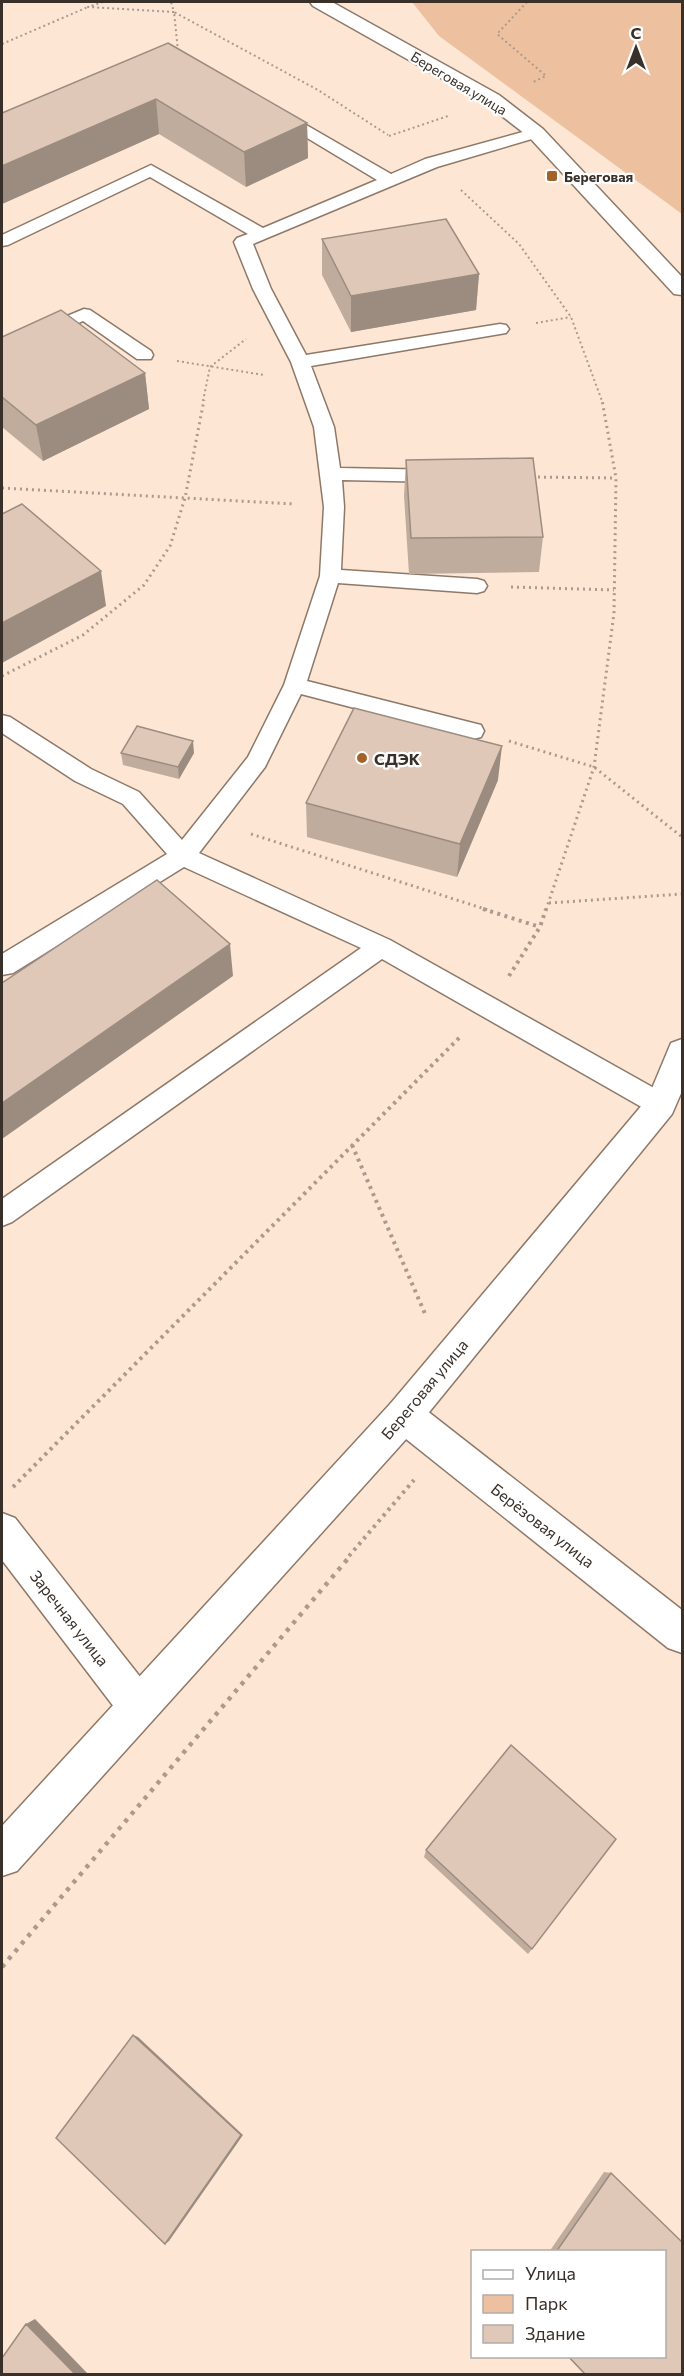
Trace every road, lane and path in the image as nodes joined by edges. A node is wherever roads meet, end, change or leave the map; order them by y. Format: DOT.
graph roads {
  1 [pos="103,2"];
  2 [pos="171,2"];
  3 [pos="320,2"];
  4 [pos="527,2"];
  5 [pos="88,7"];
  6 [pos="176,21"];
  7 [pos="2,44"];
  8 [pos="178,54"];
  9 [pos="492,99"];
  10 [pos="259,102"];
  11 [pos="451,115"];
  12 [pos="536,133"];
  13 [pos="389,136"];
  14 [pos="389,180"];
  15 [pos="262,235"];
  16 [pos="2,241"];
  17 [pos="682,289"];
  18 [pos="500,329"];
  19 [pos="252,334"];
  20 [pos="2,350"];
  21 [pos="144,355"];
  22 [pos="300,362"];
  23 [pos="210,368"];
  24 [pos="331,474"];
  25 [pos="510,477"];
  26 [pos="616,478"];
  27 [pos="2,488"];
  28 [pos="185,498"];
  29 [pos="334,507"];
  30 [pos="330,576"];
  31 [pos="477,586"];
  32 [pos="614,590"];
  33 [pos="2,676"];
  34 [pos="295,685"];
  35 [pos="2,723"];
  36 [pos="474,731"];
  37 [pos="210,821"];
  38 [pos="682,837"];
  39 [pos="183,856"];
  40 [pos="682,894"];
  41 [pos="549,903"];
  42 [pos="540,927"];
  43 [pos="381,947"];
  44 [pos="2,964"];
  45 [pos="682,1052"];
  46 [pos="661,1105"];
  47 [pos="352,1145"];
  48 [pos="2,1214"];
  49 [pos="447,1364"];
  50 [pos="404,1415"];
  51 [pos="443,1446"];
  52 [pos="2,1531"];
  53 [pos="682,1634"];
  54 [pos="138,1706"];
  55 [pos="2,1856"];
  56 [pos="2,1967"];
  1 -- 5 [label="path"];
  2 -- 5 [label="path"];
  3 -- 9 [label="street, Береговая улица"];
  4 -- 9 [label="path"];
  5 -- 7 [label="path"];
  6 -- 8 [label="path"];
  9 -- 12 [label="street, Береговая улица"];
  10 -- 14 [label="lane"];
  11 -- 13 [label="path"];
  12 -- 14 [label="lane"];
  12 -- 17 [label="street, Береговая улица"];
  14 -- 15 [label="lane"];
  15 -- 16 [label="lane"];
  15 -- 22 [label="lane"];
  18 -- 22 [label="lane"];
  19 -- 23 [label="path"];
  20 -- 21 [label="lane"];
  21 -- 23 [label="path"];
  22 -- 23 [label="path"];
  22 -- 24 [label="lane"];
  23 -- 28 [label="path"];
  24 -- 25 [label="lane"];
  24 -- 29 [label="lane"];
  25 -- 26 [label="path"];
  27 -- 28 [label="path"];
  28 -- 29 [label="path"];
  28 -- 33 [label="path"];
  29 -- 30 [label="lane"];
  30 -- 31 [label="lane"];
  30 -- 34 [label="lane"];
  31 -- 32 [label="path"];
  34 -- 36 [label="lane"];
  34 -- 37 [label="lane"];
  35 -- 39 [label="lane"];
  36 -- 38 [label="path"];
  37 -- 39 [label="lane"];
  37 -- 42 [label="path"];
  39 -- 43 [label="lane"];
  39 -- 44 [label="lane"];
  40 -- 41 [label="path"];
  43 -- 46 [label="lane"];
  43 -- 48 [label="lane"];
  45 -- 46 [label="street, Береговая улица"];
  46 -- 49 [label="street, Береговая улица"];
  47 -- 49 [label="path"];
  49 -- 50 [label="street, Береговая улица"];
  50 -- 51 [label="street, Берёзовая улица"];
  50 -- 54 [label="street, Береговая улица"];
  51 -- 53 [label="street, Берёзовая улица"];
  51 -- 56 [label="path"];
  52 -- 54 [label="street, Заречная улица"];
  54 -- 55 [label="street, Береговая улица"];
}
